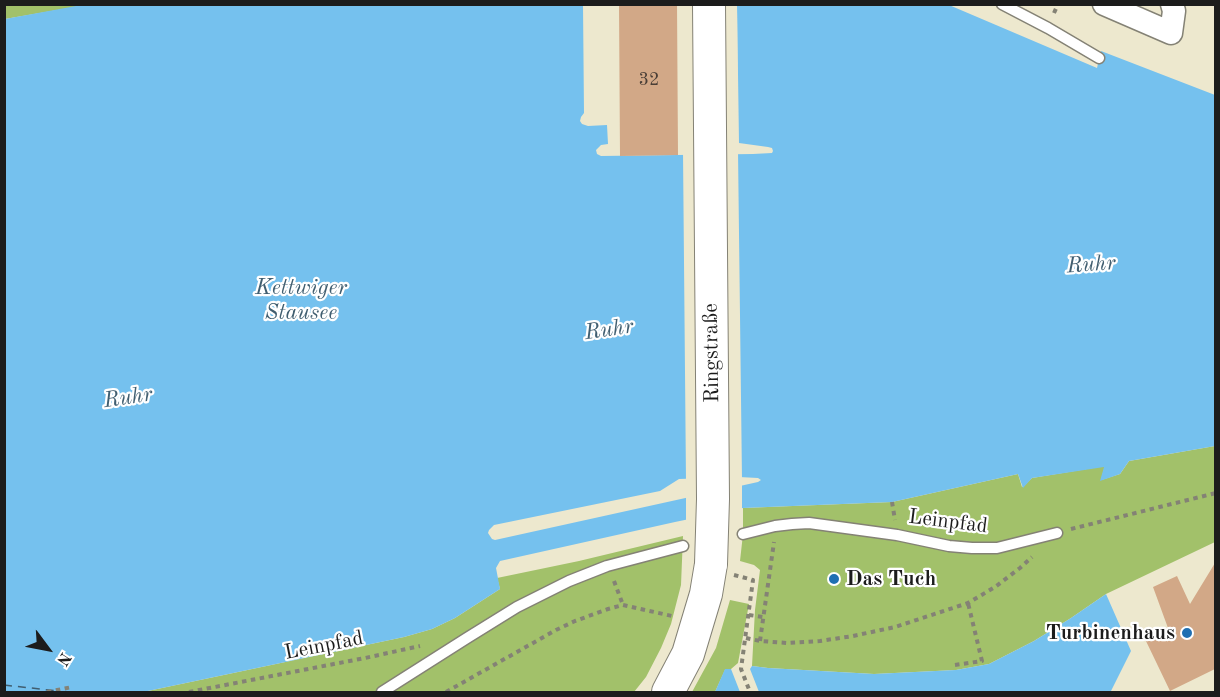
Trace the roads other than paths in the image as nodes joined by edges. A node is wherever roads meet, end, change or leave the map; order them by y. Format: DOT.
graph roads {
  1 [pos="709,4"];
  2 [pos="1002,4"];
  3 [pos="1104,4"];
  4 [pos="1172,4"];
  5 [pos="1099,58"];
  6 [pos="1057,533"];
  7 [pos="743,534"];
  8 [pos="683,546"];
  9 [pos="382,693"];
  10 [pos="668,693"];
  1 -- 10 [label="main road, Ringstraße, bridge"];
  2 -- 5 [label="lane"];
  3 -- 4 [label="street"];
  6 -- 7 [label="lane, Leinpfad"];
  8 -- 9 [label="lane"];
}
